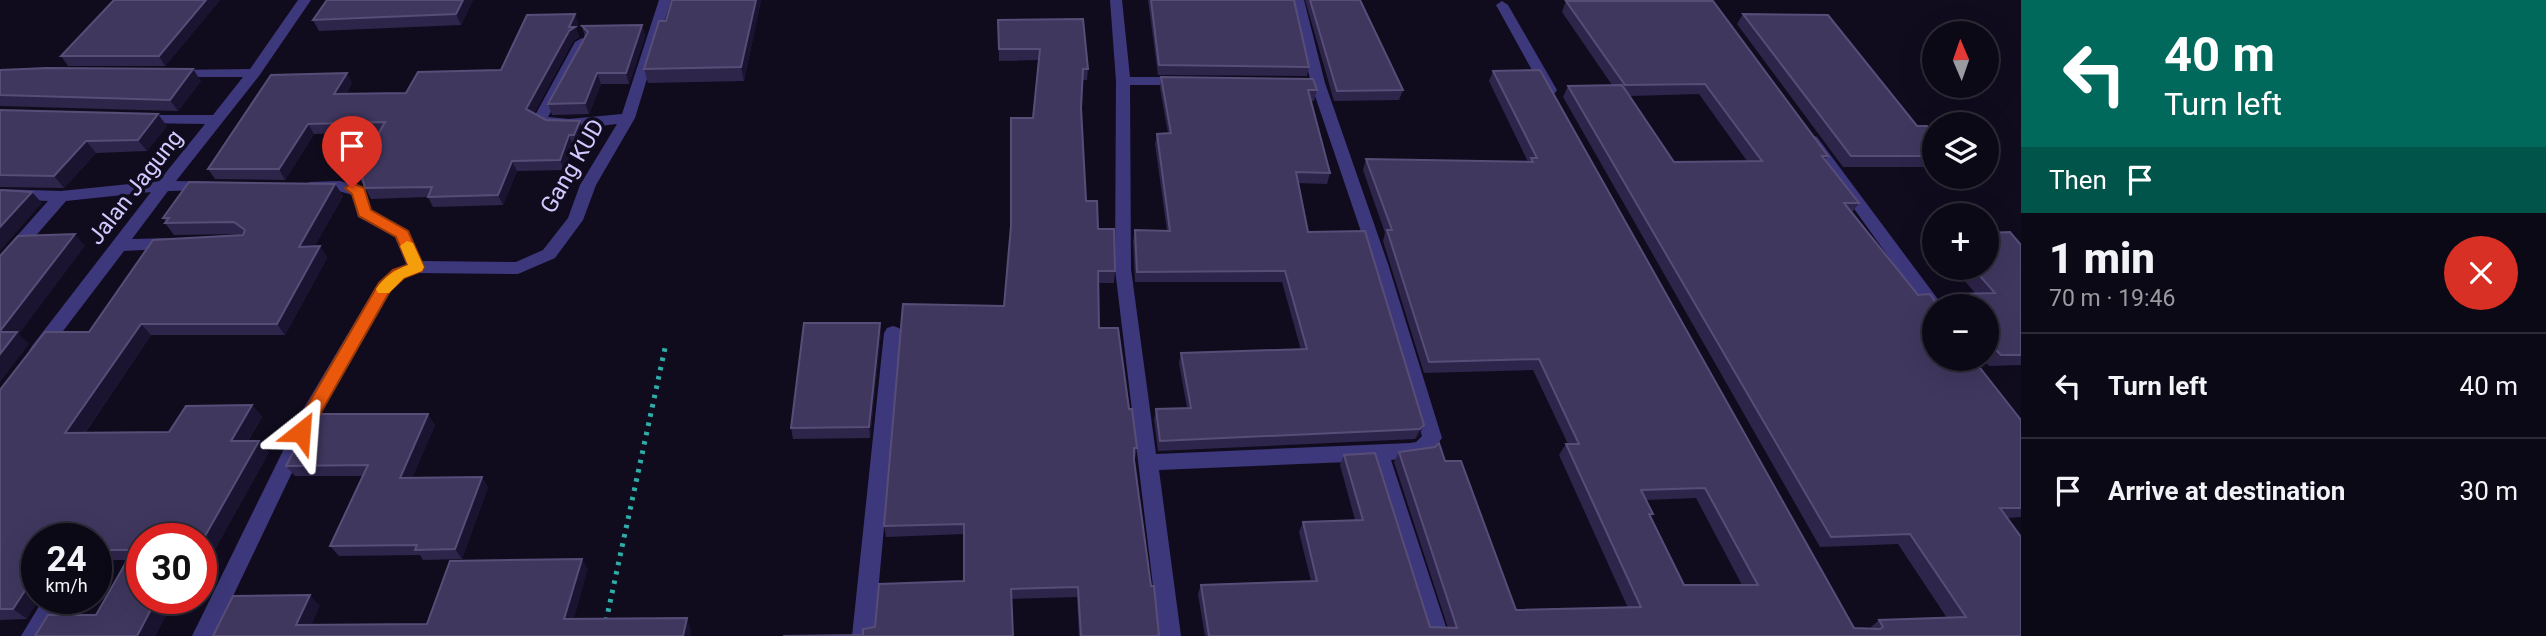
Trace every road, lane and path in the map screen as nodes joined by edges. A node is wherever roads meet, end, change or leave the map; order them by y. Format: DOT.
graph roads {
  1 [pos="306,0"];
  2 [pos="665,0"];
  3 [pos="1116,0"];
  4 [pos="1298,0"];
  5 [pos="1502,5"];
  6 [pos="582,42"];
  7 [pos="159,73"];
  8 [pos="254,73"];
  9 [pos="1123,81"];
  10 [pos="1193,82"];
  11 [pos="1276,82"];
  12 [pos="1318,83"];
  13 [pos="1556,102"];
  14 [pos="121,117"];
  15 [pos="628,118"];
  16 [pos="216,120"];
  17 [pos="1803,128"];
  18 [pos="164,186"];
  19 [pos="233,186"];
  20 [pos="303,186"];
  21 [pos="0,194"];
  22 [pos="61,196"];
  23 [pos="187,243"];
  24 [pos="118,245"];
  25 [pos="0,266"];
  26 [pos="416,267"];
  27 [pos="1924,294"];
  28 [pos="893,332"];
  29 [pos="665,348"];
  30 [pos="25,368"];
  31 [pos="1379,452"];
  32 [pos="1149,462"];
  33 [pos="46,614"];
  34 [pos="605,623"];
  35 [pos="32,636"];
  36 [pos="203,636"];
  37 [pos="863,636"];
  38 [pos="1170,636"];
  39 [pos="1437,636"];
  1 -- 8 [label="street, Jalan Jagung"];
  2 -- 15 [label="street, Gang KUD"];
  3 -- 9 [label="street"];
  4 -- 12 [label="street"];
  5 -- 13 [label="street"];
  6 -- 15 [label="street"];
  7 -- 8 [label="street"];
  8 -- 16 [label="street, Jalan Jagung"];
  9 -- 10 [label="street"];
  9 -- 32 [label="street"];
  11 -- 12 [label="street"];
  12 -- 31 [label="street"];
  14 -- 16 [label="street"];
  15 -- 26 [label="street, Gang KUD"];
  16 -- 18 [label="street, Jalan Jagung"];
  17 -- 27 [label="street"];
  18 -- 19 [label="street"];
  18 -- 22 [label="street"];
  18 -- 24 [label="street, Jalan Jagung"];
  20 -- 26 [label="street"];
  21 -- 22 [label="street"];
  22 -- 25 [label="street"];
  23 -- 24 [label="street"];
  24 -- 30 [label="street, Jalan Jagung"];
  26 -- 36 [label="street"];
  28 -- 37 [label="street"];
  29 -- 34 [label="path"];
  31 -- 32 [label="street"];
  31 -- 39 [label="street"];
  32 -- 38 [label="street"];
  33 -- 35 [label="street"];
}
